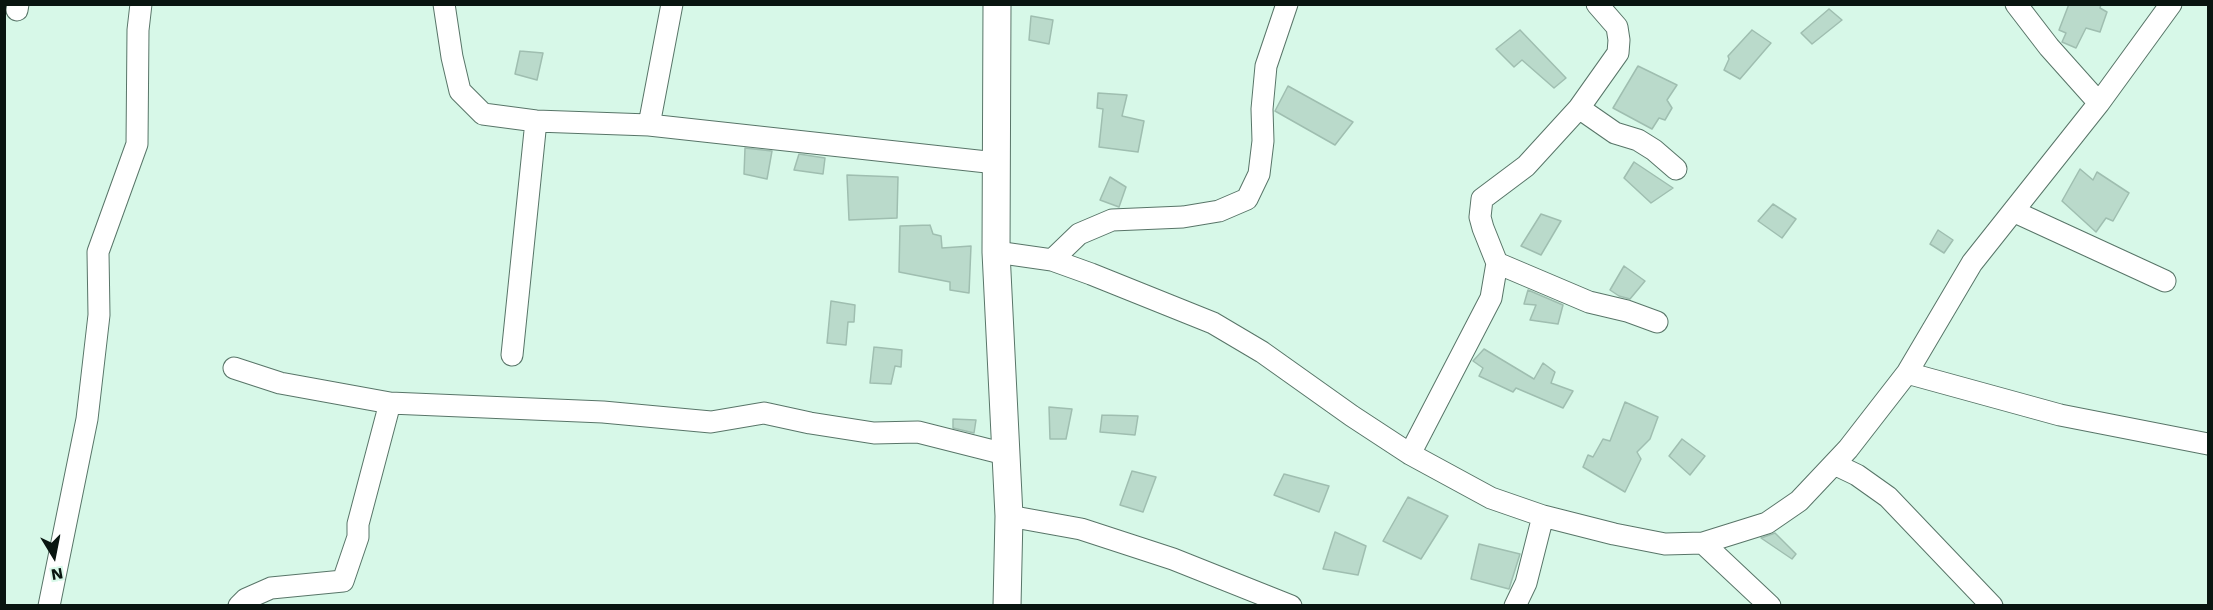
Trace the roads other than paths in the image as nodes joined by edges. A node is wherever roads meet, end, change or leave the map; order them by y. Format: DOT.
graph roads {
  1 [pos="141,4"];
  2 [pos="444,4"];
  3 [pos="672,4"];
  4 [pos="997,4"];
  5 [pos="1287,4"];
  6 [pos="1597,4"];
  7 [pos="2016,4"];
  8 [pos="2171,4"];
  9 [pos="2099,103"];
  10 [pos="1580,108"];
  11 [pos="536,121"];
  12 [pos="649,125"];
  13 [pos="996,163"];
  14 [pos="1676,169"];
  15 [pos="2015,212"];
  16 [pos="996,252"];
  17 [pos="1052,260"];
  18 [pos="1497,263"];
  19 [pos="2165,281"];
  20 [pos="1657,322"];
  21 [pos="512,355"];
  22 [pos="234,368"];
  23 [pos="1907,373"];
  24 [pos="390,403"];
  25 [pos="2208,444"];
  26 [pos="1005,454"];
  27 [pos="1410,454"];
  28 [pos="1834,464"];
  29 [pos="1009,516"];
  30 [pos="1543,516"];
  31 [pos="1703,543"];
  32 [pos="49,606"];
  33 [pos="239,606"];
  34 [pos="1007,606"];
  35 [pos="1290,606"];
  36 [pos="1515,606"];
  37 [pos="1770,606"];
  38 [pos="1992,606"];
  1 -- 32 [label="street"];
  2 -- 11 [label="street"];
  3 -- 12 [label="street"];
  4 -- 13 [label="main road"];
  5 -- 17 [label="street"];
  6 -- 10 [label="street"];
  7 -- 9 [label="street"];
  8 -- 9 [label="street"];
  9 -- 15 [label="street"];
  10 -- 14 [label="street"];
  10 -- 18 [label="street"];
  11 -- 12 [label="street"];
  11 -- 21 [label="street"];
  12 -- 13 [label="street"];
  13 -- 16 [label="main road"];
  15 -- 19 [label="street"];
  15 -- 23 [label="street"];
  16 -- 17 [label="street"];
  16 -- 26 [label="main road"];
  17 -- 27 [label="street"];
  18 -- 20 [label="street"];
  18 -- 27 [label="street"];
  22 -- 24 [label="street"];
  23 -- 25 [label="street"];
  23 -- 28 [label="street"];
  24 -- 26 [label="street"];
  24 -- 33 [label="street"];
  26 -- 29 [label="main road"];
  27 -- 30 [label="street"];
  28 -- 31 [label="street"];
  28 -- 38 [label="street"];
  29 -- 34 [label="main road"];
  29 -- 35 [label="street"];
  30 -- 31 [label="street"];
  30 -- 36 [label="street"];
  31 -- 37 [label="street"];
}
